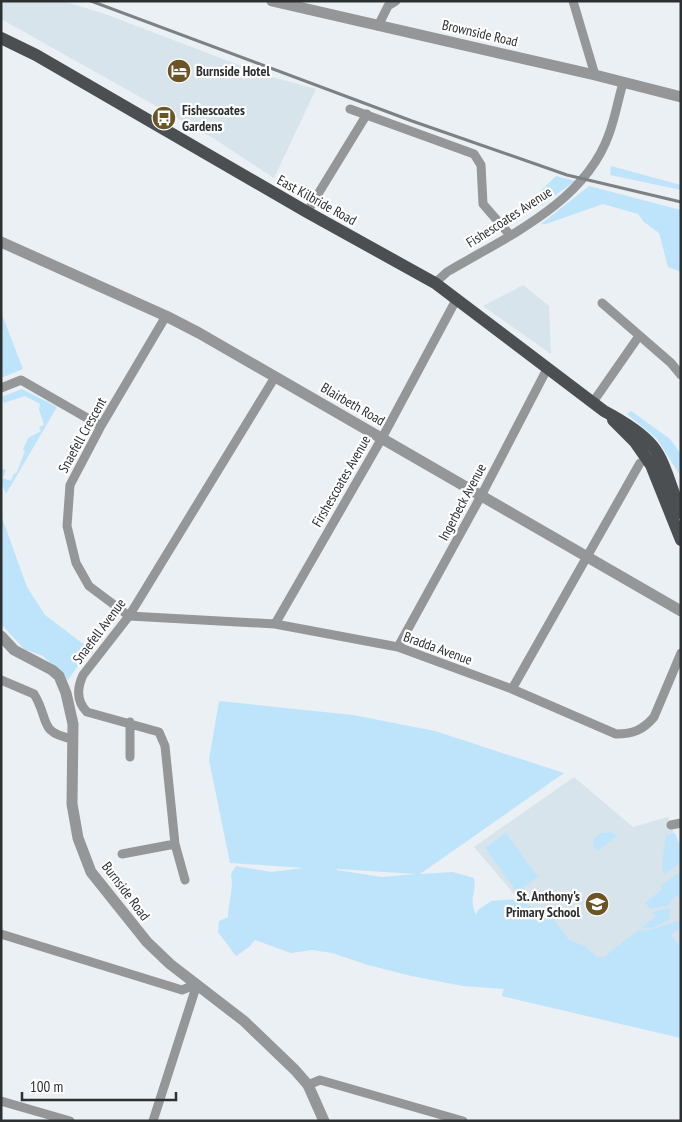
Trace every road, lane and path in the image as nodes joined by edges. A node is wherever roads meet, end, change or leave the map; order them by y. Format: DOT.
graph roads {
  1 [pos="272,1"];
  2 [pos="396,1"];
  3 [pos="573,1"];
  4 [pos="378,26"];
  5 [pos="1,38"];
  6 [pos="595,75"];
  7 [pos="623,83"];
  8 [pos="681,98"];
  9 [pos="350,109"];
  10 [pos="367,114"];
  11 [pos="307,212"];
  12 [pos="510,235"];
  13 [pos="1,242"];
  14 [pos="435,283"];
  15 [pos="457,298"];
  16 [pos="602,303"];
  17 [pos="166,316"];
  18 [pos="639,336"];
  19 [pos="547,369"];
  20 [pos="681,375"];
  21 [pos="275,376"];
  22 [pos="1,388"];
  23 [pos="593,402"];
  24 [pos="604,411"];
  25 [pos="101,426"];
  26 [pos="382,438"];
  27 [pos="640,463"];
  28 [pos="481,496"];
  29 [pos="681,513"];
  30 [pos="681,540"];
  31 [pos="587,557"];
  32 [pos="681,611"];
  33 [pos="129,616"];
  34 [pos="275,624"];
  35 [pos="1,636"];
  36 [pos="398,647"];
  37 [pos="681,653"];
  38 [pos="1,680"];
  39 [pos="512,689"];
  40 [pos="130,722"];
  41 [pos="73,739"];
  42 [pos="130,757"];
  43 [pos="681,823"];
  44 [pos="671,825"];
  45 [pos="175,844"];
  46 [pos="122,854"];
  47 [pos="185,880"];
  48 [pos="1,934"];
  49 [pos="197,984"];
  50 [pos="308,1085"];
  51 [pos="1,1101"];
  52 [pos="70,1121"];
  53 [pos="153,1121"];
  54 [pos="324,1121"];
  55 [pos="463,1121"];
  1 -- 4 [label="street, Brownside Road"];
  2 -- 4 [label="street"];
  3 -- 6 [label="street"];
  4 -- 6 [label="street, Brownside Road"];
  5 -- 11 [label="main road, East Kilbride Road"];
  6 -- 7 [label="street, Brownside Road"];
  7 -- 8 [label="street, Brownside Road"];
  7 -- 12 [label="street, Fishescoates Avenue"];
  9 -- 10 [label="street"];
  10 -- 11 [label="street"];
  10 -- 12 [label="street"];
  11 -- 14 [label="main road, East Kilbride Road"];
  12 -- 14 [label="street, Fishescoates Avenue"];
  13 -- 17 [label="street, Blairbeth Road"];
  14 -- 15 [label="main road, East Kilbride Road"];
  15 -- 19 [label="main road, East Kilbride Road"];
  15 -- 26 [label="street, Firshescoates Avenue"];
  16 -- 18 [label="street"];
  17 -- 21 [label="street, Blairbeth Road"];
  17 -- 25 [label="street, Snaefell Crescent"];
  18 -- 20 [label="street"];
  18 -- 23 [label="street"];
  19 -- 23 [label="main road, East Kilbride Road"];
  19 -- 28 [label="street, Ingerbeck Avenue"];
  21 -- 26 [label="street, Blairbeth Road"];
  21 -- 33 [label="street, Snaefell Avenue"];
  22 -- 25 [label="street"];
  23 -- 24 [label="main road, East Kilbride Road"];
  24 -- 29 [label="main road, East Kilbride Road"];
  24 -- 30 [label="main road, East Kilbride Road"];
  25 -- 33 [label="street, Snaefell Crescent"];
  26 -- 28 [label="street, Blairbeth Road"];
  26 -- 34 [label="street, Firshescoates Avenue"];
  27 -- 31 [label="street"];
  28 -- 31 [label="street, Blairbeth Road"];
  28 -- 36 [label="street, Ingerbeck Avenue"];
  31 -- 32 [label="street, Blairbeth Road"];
  31 -- 39 [label="street"];
  33 -- 34 [label="street, Bradda Avenue"];
  33 -- 40 [label="street, Snaefell Avenue"];
  34 -- 36 [label="street, Bradda Avenue"];
  35 -- 41 [label="street, Burnside Road"];
  36 -- 39 [label="street, Bradda Avenue"];
  37 -- 39 [label="street, Bradda Avenue"];
  38 -- 41 [label="street"];
  40 -- 42 [label="street"];
  40 -- 45 [label="street, Snaefell Avenue"];
  41 -- 49 [label="street, Burnside Road"];
  43 -- 44 [label="street"];
  45 -- 46 [label="street"];
  45 -- 47 [label="street, Snaefell Avenue"];
  48 -- 49 [label="street"];
  49 -- 50 [label="street, Burnside Road"];
  49 -- 53 [label="street"];
  50 -- 54 [label="street, Burnside Road"];
  50 -- 55 [label="street"];
  51 -- 52 [label="street"];
}
